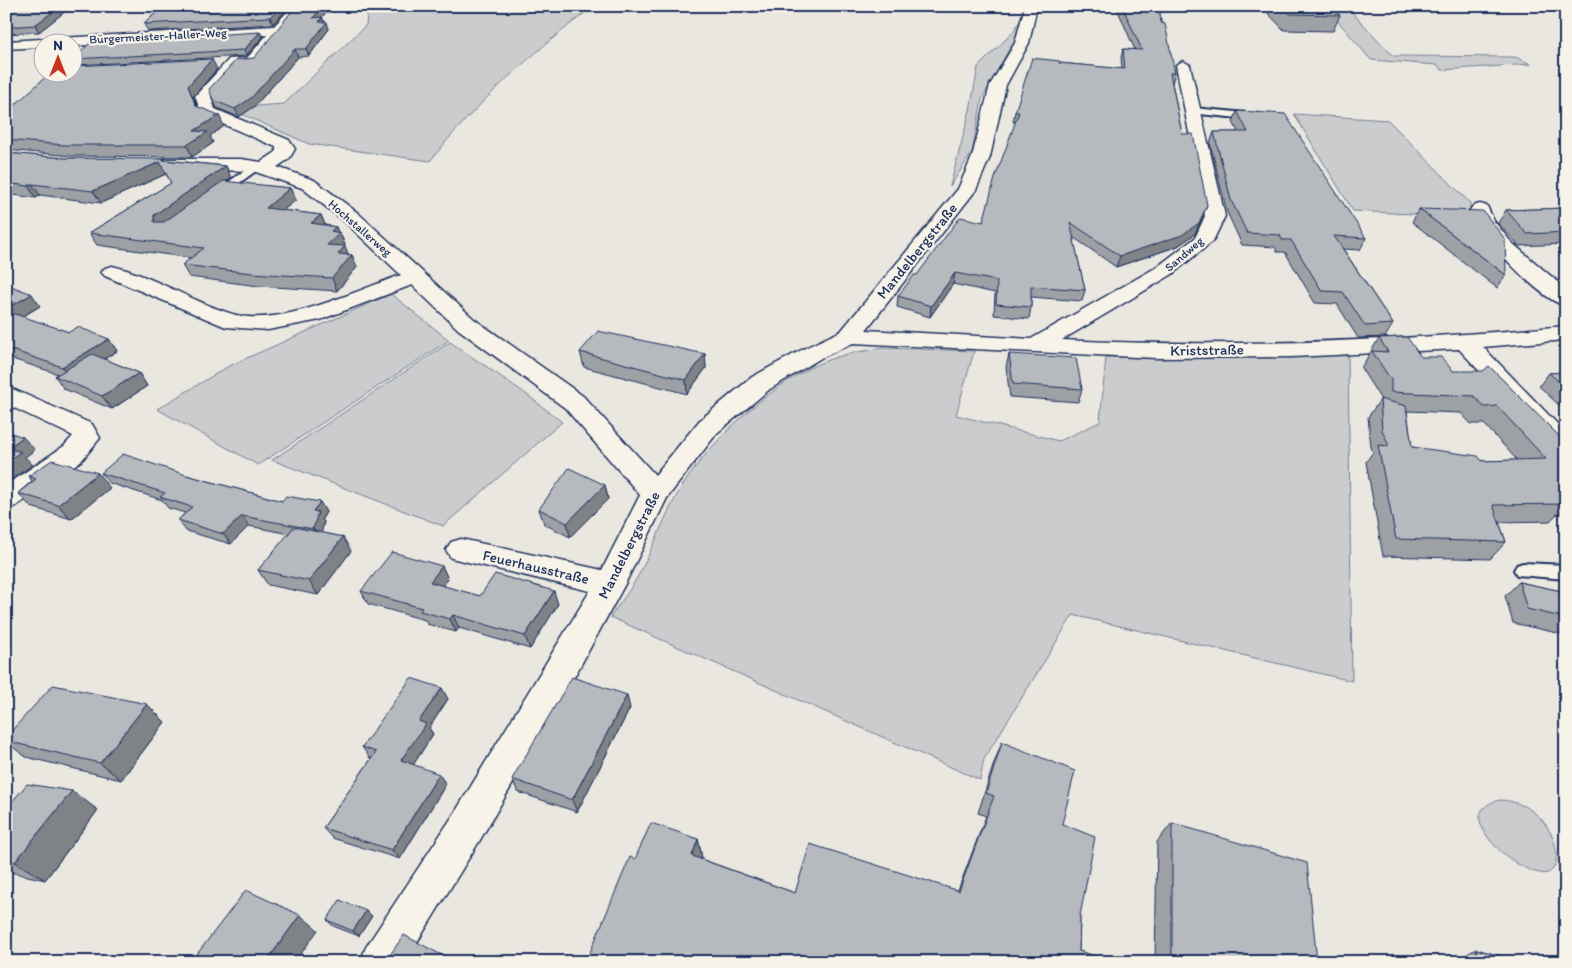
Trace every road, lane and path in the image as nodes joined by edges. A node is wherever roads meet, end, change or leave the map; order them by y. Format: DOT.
graph roads {
  1 [pos="289,6"];
  2 [pos="1031,6"];
  3 [pos="279,30"];
  4 [pos="6,45"];
  5 [pos="234,62"];
  6 [pos="214,64"];
  7 [pos="1183,65"];
  8 [pos="1193,111"];
  9 [pos="1266,117"];
  10 [pos="268,139"];
  11 [pos="142,164"];
  12 [pos="254,166"];
  13 [pos="204,204"];
  14 [pos="1480,210"];
  15 [pos="112,272"];
  16 [pos="414,277"];
  17 [pos="1566,300"];
  18 [pos="1566,333"];
  19 [pos="849,336"];
  20 [pos="1466,343"];
  21 [pos="1036,346"];
  22 [pos="6,394"];
  23 [pos="1566,449"];
  24 [pos="655,493"];
  25 [pos="6,500"];
  26 [pos="461,550"];
  27 [pos="1523,570"];
  28 [pos="1566,572"];
  29 [pos="610,584"];
  30 [pos="381,962"];
  1 -- 3 [label="street"];
  2 -- 19 [label="street, Mandelbergstraße"];
  3 -- 4 [label="street, Bürgermeister-Haller-Weg"];
  3 -- 5 [label="street"];
  5 -- 6 [label="street"];
  5 -- 10 [label="street"];
  7 -- 8 [label="street, Sandweg"];
  8 -- 9 [label="lane"];
  8 -- 21 [label="street, Sandweg"];
  10 -- 12 [label="street"];
  10 -- 12 [label="street"];
  11 -- 12 [label="street, Hochstallerweg"];
  12 -- 13 [label="lane"];
  12 -- 16 [label="street, Hochstallerweg"];
  14 -- 17 [label="street"];
  15 -- 16 [label="street"];
  16 -- 24 [label="street, Hochstallerweg"];
  18 -- 20 [label="street, Kriststraße"];
  19 -- 21 [label="street, Kriststraße"];
  19 -- 24 [label="street, Mandelbergstraße"];
  20 -- 21 [label="street, Kriststraße"];
  20 -- 23 [label="street"];
  22 -- 25 [label="street"];
  24 -- 29 [label="street, Mandelbergstraße"];
  26 -- 29 [label="street, Feuerhausstraße"];
  27 -- 28 [label="lane"];
  29 -- 30 [label="street, Mandelbergstraße"];
}
